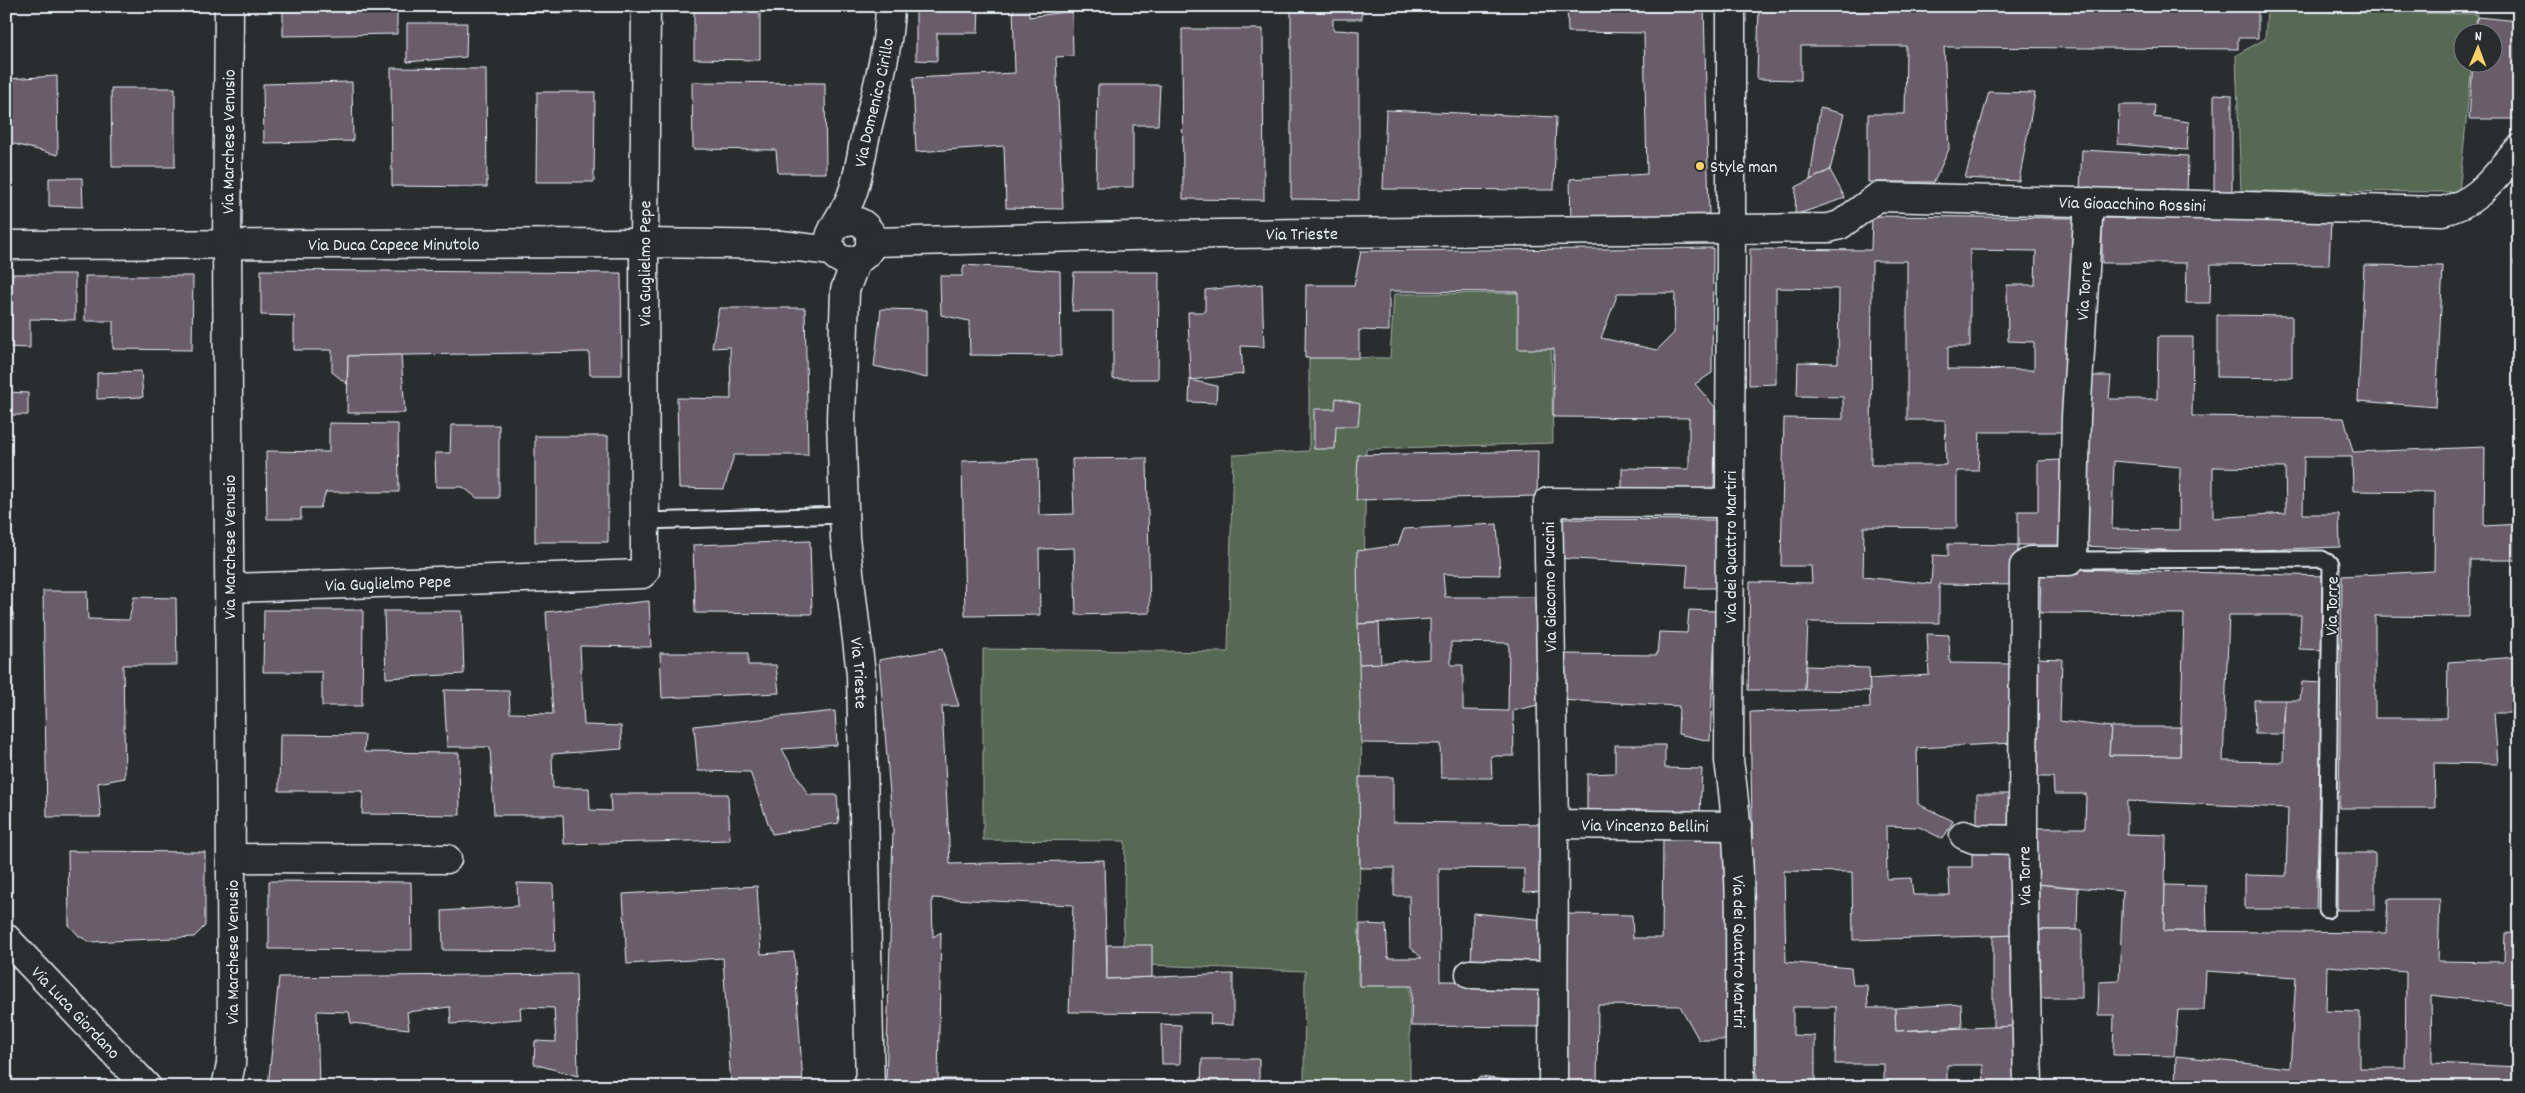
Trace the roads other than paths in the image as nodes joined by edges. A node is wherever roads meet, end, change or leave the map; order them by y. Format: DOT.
graph roads {
  1 [pos="230,6"];
  2 [pos="646,6"];
  3 [pos="890,6"];
  4 [pos="1731,6"];
  5 [pos="2519,148"];
  6 [pos="2089,202"];
  7 [pos="1731,228"];
  8 [pos="849,238"];
  9 [pos="644,243"];
  10 [pos="227,245"];
  11 [pos="6,246"];
  12 [pos="1730,503"];
  13 [pos="844,515"];
  14 [pos="645,521"];
  15 [pos="2072,560"];
  16 [pos="230,588"];
  17 [pos="1554,824"];
  18 [pos="1737,826"];
  19 [pos="1964,835"];
  20 [pos="2023,840"];
  21 [pos="232,858"];
  22 [pos="447,858"];
  23 [pos="2327,910"];
  24 [pos="6,938"];
  25 [pos="1470,974"];
  26 [pos="1553,976"];
  27 [pos="147,1087"];
  28 [pos="226,1087"];
  29 [pos="870,1087"];
  30 [pos="1553,1087"];
  31 [pos="1740,1087"];
  32 [pos="2028,1087"];
  1 -- 10 [label="street, Via Marchese Venusio"];
  2 -- 9 [label="street, Via Guglielmo Pepe"];
  3 -- 8 [label="street, Via Domenico Cirillo"];
  4 -- 7 [label="street, Via dei Quattro Martiri"];
  5 -- 6 [label="street, Via Gioacchino Rossini"];
  6 -- 7 [label="street, Via Gioacchino Rossini"];
  6 -- 15 [label="street, Via Torre"];
  7 -- 8 [label="street, Via Trieste"];
  7 -- 12 [label="street, Via dei Quattro Martiri"];
  8 -- 9 [label="street, Via Duca Capece Minutolo"];
  8 -- 13 [label="street, Via Trieste"];
  9 -- 10 [label="street, Via Duca Capece Minutolo"];
  9 -- 14 [label="street, Via Guglielmo Pepe"];
  10 -- 11 [label="street, Via Duca Capece Minutolo"];
  10 -- 16 [label="street, Via Marchese Venusio"];
  12 -- 17 [label="street, Via Giacomo Puccini"];
  12 -- 18 [label="street, Via dei Quattro Martiri"];
  13 -- 14 [label="lane"];
  13 -- 29 [label="street, Via Trieste"];
  14 -- 16 [label="street, Via Guglielmo Pepe"];
  15 -- 20 [label="street, Via Torre"];
  15 -- 23 [label="lane, Via Torre"];
  16 -- 21 [label="street, Via Marchese Venusio"];
  17 -- 18 [label="street, Via Vincenzo Bellini"];
  17 -- 26 [label="street"];
  18 -- 31 [label="street, Via dei Quattro Martiri"];
  19 -- 20 [label="street"];
  20 -- 32 [label="street, Via Torre"];
  21 -- 22 [label="street"];
  21 -- 28 [label="street, Via Marchese Venusio"];
  24 -- 27 [label="street, Via Luca Giordano"];
  25 -- 26 [label="street"];
  26 -- 30 [label="street"];
}
